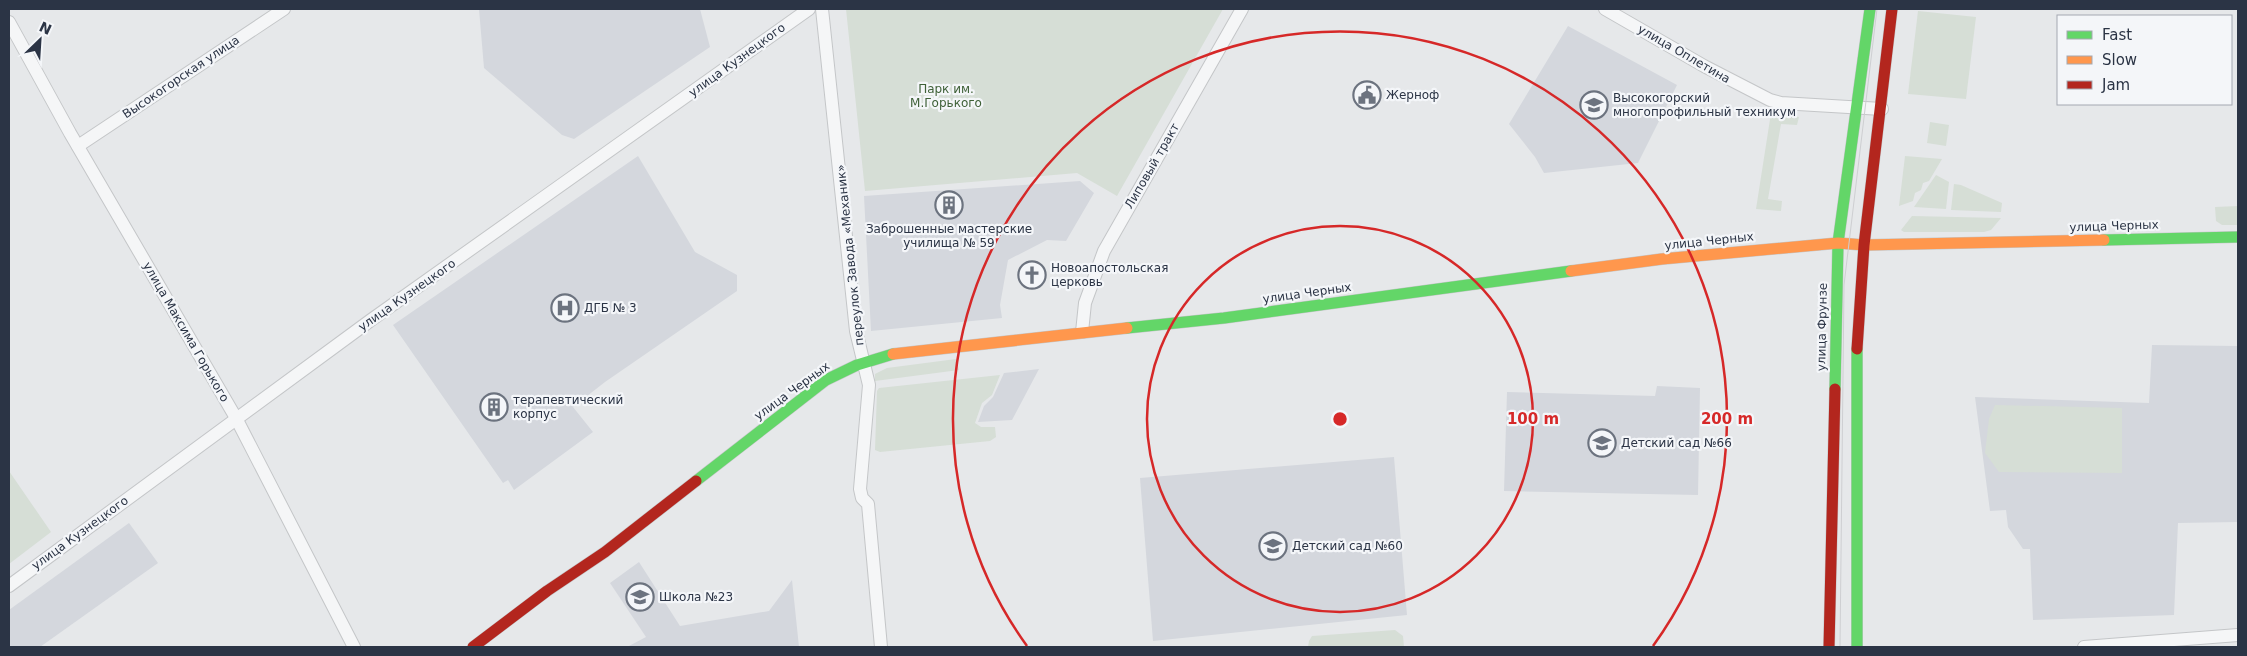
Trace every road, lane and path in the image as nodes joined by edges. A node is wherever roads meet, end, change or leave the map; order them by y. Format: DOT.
graph roads {
  1 [pos="284,9"];
  2 [pos="809,9"];
  3 [pos="822,9"];
  4 [pos="1242,9"];
  5 [pos="1605,9"];
  6 [pos="1870,9"];
  7 [pos="1892,9"];
  8 [pos="9,22"];
  9 [pos="1857,108"];
  10 [pos="1882,109"];
  11 [pos="78,146"];
  12 [pos="2238,237"];
  13 [pos="1838,243"];
  14 [pos="1864,244"];
  15 [pos="1082,332"];
  16 [pos="864,361"];
  17 [pos="236,418"];
  18 [pos="9,586"];
  19 [pos="2238,635"];
  20 [pos="354,647"];
  21 [pos="473,647"];
  22 [pos="881,647"];
  23 [pos="1829,647"];
  24 [pos="1857,647"];
  25 [pos="2084,647"];
  1 -- 11 [label="street, Высокогорская улица"];
  2 -- 17 [label="street, улица Кузнецкого"];
  3 -- 16 [label="street, переулок Завода «Механик»"];
  4 -- 15 [label="street, Липовый тракт"];
  5 -- 9 [label="street, улица Оплетина"];
  6 -- 9 [label="main road, улица Фрунзе"];
  7 -- 10 [label="main road"];
  8 -- 11 [label="street, улица Максима Горького"];
  9 -- 10 [label="street, улица Оплетина"];
  9 -- 13 [label="main road, улица Фрунзе"];
  10 -- 14 [label="main road"];
  11 -- 17 [label="street, улица Максима Горького"];
  12 -- 14 [label="main road, улица Черных"];
  13 -- 14 [label="main road, улица Черных"];
  13 -- 15 [label="main road, улица Черных"];
  13 -- 23 [label="main road, улица Фрунзе"];
  14 -- 24 [label="main road"];
  15 -- 16 [label="main road, улица Черных"];
  16 -- 21 [label="main road, улица Черных"];
  16 -- 22 [label="street, переулок Завода «Механик»"];
  17 -- 18 [label="street, улица Кузнецкого"];
  17 -- 20 [label="street, улица Максима Горького"];
  19 -- 25 [label="street"];
}
